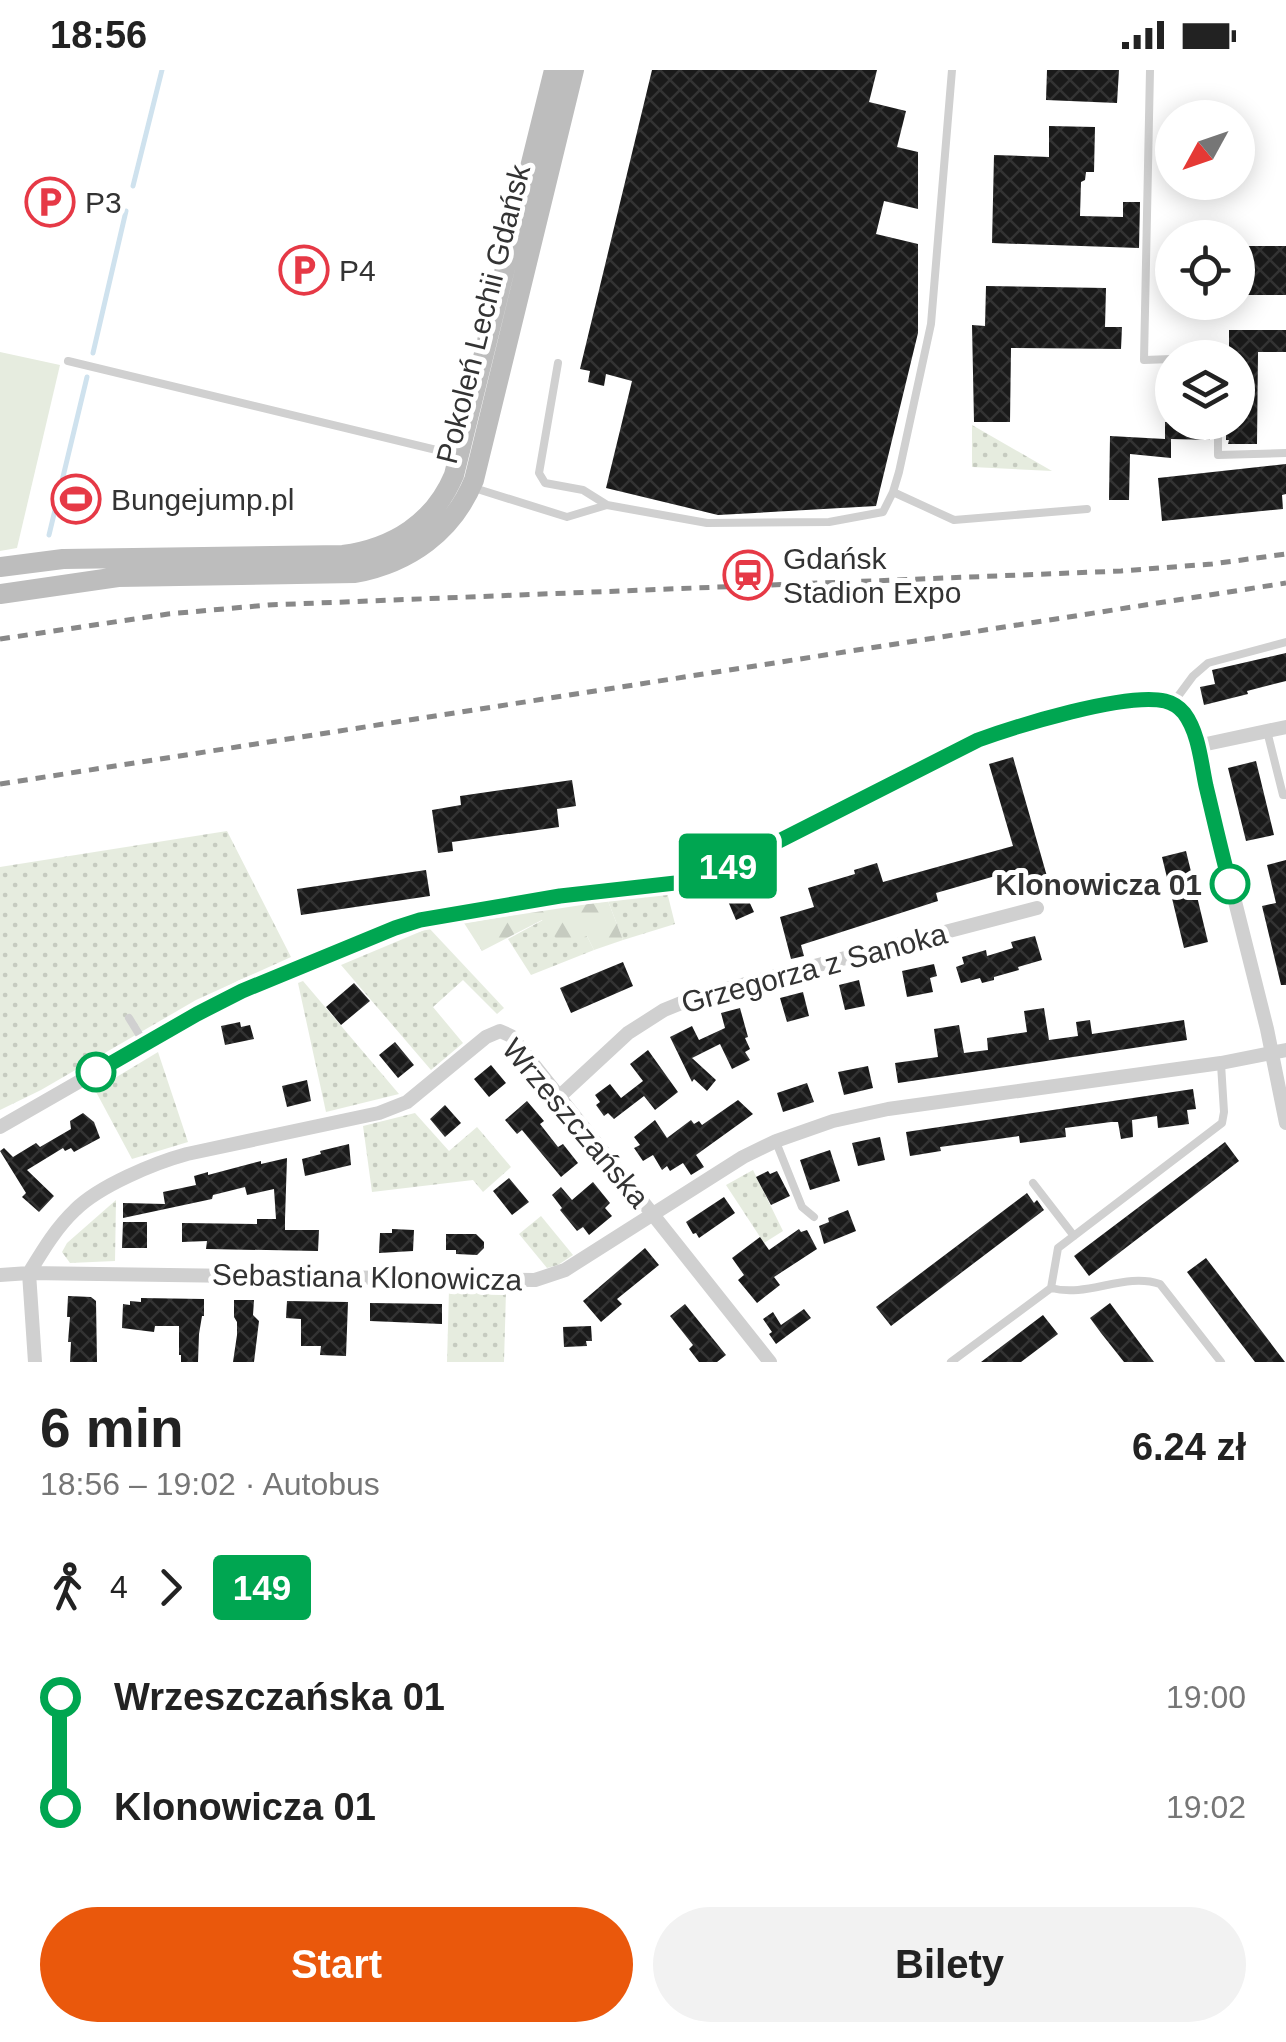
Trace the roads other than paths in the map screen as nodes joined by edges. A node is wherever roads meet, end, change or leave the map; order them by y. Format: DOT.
graph roads {
  1 [pos="554,70"];
  2 [pos="574,70"];
  3 [pos="952,70"];
  4 [pos="1150,70"];
  5 [pos="549,133"];
  6 [pos="1155,360"];
  7 [pos="68,361"];
  8 [pos="558,362"];
  9 [pos="1218,440"];
  10 [pos="1286,453"];
  11 [pos="469,459"];
  12 [pos="471,487"];
  13 [pos="894,492"];
  14 [pos="607,505"];
  15 [pos="1087,509"];
  16 [pos="28,563"];
  17 [pos="0,567"];
  18 [pos="32,589"];
  19 [pos="0,594"];
  20 [pos="1286,642"];
  21 [pos="1172,704"];
  22 [pos="1286,727"];
  23 [pos="1267,731"];
  24 [pos="1197,746"];
  25 [pos="1286,795"];
  26 [pos="1037,908"];
  27 [pos="129,1018"];
  28 [pos="145,1044"];
  29 [pos="1279,1052"];
  30 [pos="1221,1063"];
  31 [pos="560,1096"];
  32 [pos="1286,1123"];
  33 [pos="0,1127"];
  34 [pos="776,1141"];
  35 [pos="1033,1183"];
  36 [pos="652,1215"];
  37 [pos="814,1218"];
  38 [pos="1074,1236"];
  39 [pos="29,1273"];
  40 [pos="0,1274"];
  41 [pos="1051,1288"];
  42 [pos="35,1362"];
  43 [pos="770,1362"];
  44 [pos="951,1362"];
  45 [pos="1221,1362"];
  1 -- 5 [label="street, Pokoleń Lechii Gdańsk"];
  2 -- 5 [label="street, Pokoleń Lechii Gdańsk"];
  3 -- 13 [label="lane"];
  4 -- 6 [label="lane"];
  5 -- 11 [label="street, Pokoleń Lechii Gdańsk"];
  7 -- 11 [label="lane"];
  8 -- 14 [label="lane"];
  9 -- 10 [label="lane"];
  11 -- 12 [label="street, Pokoleń Lechii Gdańsk"];
  11 -- 16 [label="street, Pokoleń Lechii Gdańsk"];
  12 -- 14 [label="lane"];
  12 -- 18 [label="street, Pokoleń Lechii Gdańsk"];
  13 -- 14 [label="lane"];
  13 -- 15 [label="lane"];
  16 -- 17 [label="street, Pokoleń Lechii Gdańsk"];
  16 -- 18 [label="street"];
  18 -- 19 [label="street, Pokoleń Lechii Gdańsk"];
  20 -- 21 [label="lane"];
  21 -- 24 [label="street"];
  21 -- 28 [label="street"];
  22 -- 23 [label="street"];
  23 -- 24 [label="street"];
  23 -- 25 [label="lane"];
  24 -- 29 [label="street"];
  26 -- 31 [label="street, Grzegorza z Sanoka"];
  27 -- 28 [label="lane"];
  28 -- 33 [label="street"];
  29 -- 30 [label="street, Sebastiana Klonowicza"];
  29 -- 32 [label="street"];
  30 -- 34 [label="street, Sebastiana Klonowicza"];
  30 -- 38 [label="lane"];
  31 -- 36 [label="street, Wrzeszczańska"];
  31 -- 39 [label="street, Wrzeszczańska"];
  34 -- 36 [label="street, Sebastiana Klonowicza"];
  34 -- 37 [label="lane"];
  35 -- 38 [label="lane"];
  36 -- 39 [label="street, Sebastiana Klonowicza"];
  36 -- 43 [label="street, Wrzeszczańska"];
  38 -- 41 [label="lane"];
  39 -- 40 [label="street, Sebastiana Klonowicza"];
  39 -- 42 [label="street"];
  41 -- 44 [label="lane"];
  41 -- 45 [label="lane"];
}
